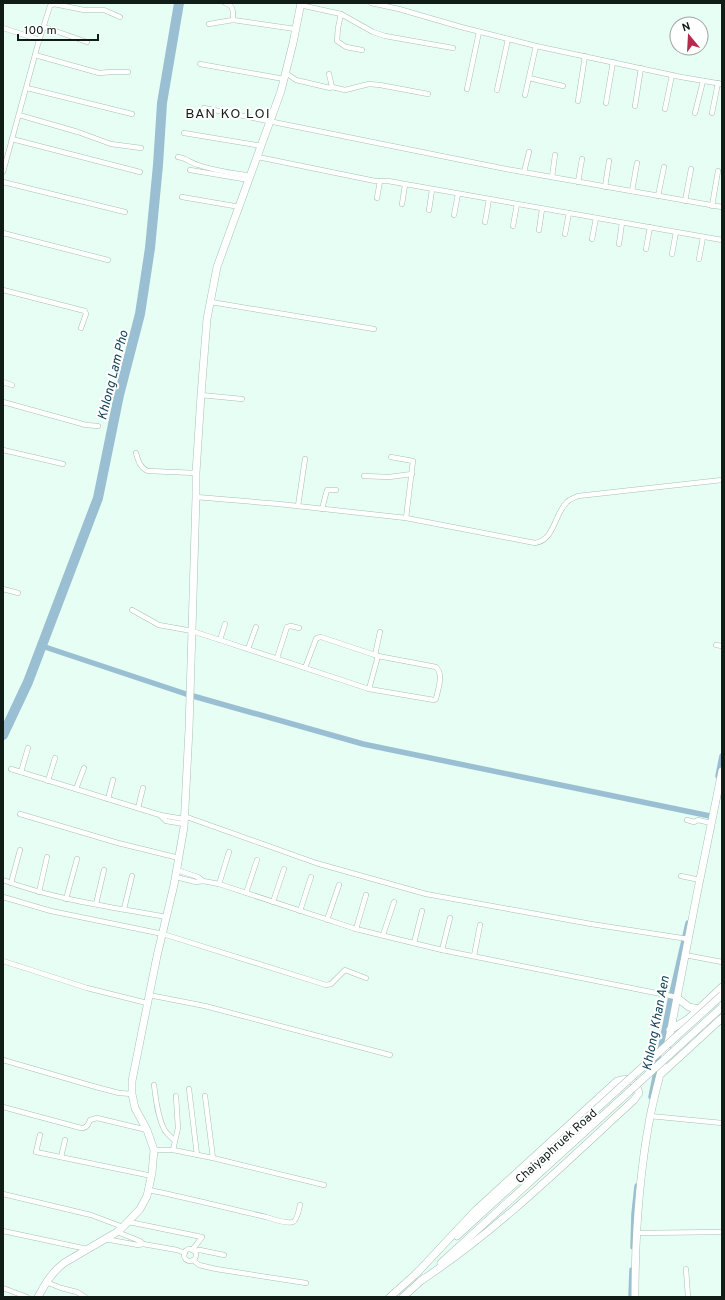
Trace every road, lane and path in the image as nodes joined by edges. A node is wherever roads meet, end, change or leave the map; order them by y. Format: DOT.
graph roads {
  1 [pos="225,3"];
  2 [pos="371,3"];
  3 [pos="300,4"];
  4 [pos="341,14"];
  5 [pos="120,17"];
  6 [pos="233,20"];
  7 [pos="209,24"];
  8 [pos="44,27"];
  9 [pos="3,28"];
  10 [pos="295,29"];
  11 [pos="479,32"];
  12 [pos="508,39"];
  13 [pos="40,40"];
  14 [pos="87,42"];
  15 [pos="536,46"];
  16 [pos="453,48"];
  17 [pos="362,50"];
  18 [pos="35,54"];
  19 [pos="585,56"];
  20 [pos="613,62"];
  21 [pos="200,64"];
  22 [pos="641,68"];
  23 [pos="128,72"];
  24 [pos="329,74"];
  25 [pos="672,75"];
  26 [pos="285,76"];
  27 [pos="529,78"];
  28 [pos="702,81"];
  29 [pos="720,84"];
  30 [pos="563,86"];
  31 [pos="332,87"];
  32 [pos="27,88"];
  33 [pos="467,89"];
  34 [pos="497,90"];
  35 [pos="428,94"];
  36 [pos="525,95"];
  37 [pos="578,101"];
  38 [pos="606,103"];
  39 [pos="635,106"];
  40 [pos="204,108"];
  41 [pos="665,109"];
  42 [pos="695,113"];
  43 [pos="712,113"];
  44 [pos="132,114"];
  45 [pos="19,115"];
  46 [pos="271,121"];
  47 [pos="184,133"];
  48 [pos="12,139"];
  49 [pos="262,146"];
  50 [pos="141,148"];
  51 [pos="529,152"];
  52 [pos="555,155"];
  53 [pos="178,157"];
  54 [pos="258,157"];
  55 [pos="582,160"];
  56 [pos="609,161"];
  57 [pos="637,163"];
  58 [pos="664,167"];
  59 [pos="691,169"];
  60 [pos="190,170"];
  61 [pos="718,171"];
  62 [pos="3,172"];
  63 [pos="140,172"];
  64 [pos="524,172"];
  65 [pos="552,177"];
  66 [pos="250,178"];
  67 [pos="380,181"];
  68 [pos="3,182"];
  69 [pos="578,182"];
  70 [pos="405,185"];
  71 [pos="605,187"];
  72 [pos="432,190"];
  73 [pos="632,191"];
  74 [pos="458,194"];
  75 [pos="658,196"];
  76 [pos="182,197"];
  77 [pos="377,198"];
  78 [pos="489,199"];
  79 [pos="685,201"];
  80 [pos="402,204"];
  81 [pos="516,204"];
  82 [pos="712,206"];
  83 [pos="240,207"];
  84 [pos="722,207"];
  85 [pos="542,208"];
  86 [pos="428,210"];
  87 [pos="125,212"];
  88 [pos="569,213"];
  89 [pos="454,215"];
  90 [pos="596,218"];
  91 [pos="485,222"];
  92 [pos="622,223"];
  93 [pos="513,226"];
  94 [pos="650,227"];
  95 [pos="539,230"];
  96 [pos="676,232"];
  97 [pos="3,233"];
  98 [pos="565,234"];
  99 [pos="703,237"];
  100 [pos="592,238"];
  101 [pos="722,240"];
  102 [pos="619,244"];
  103 [pos="646,249"];
  104 [pos="672,254"];
  105 [pos="699,259"];
  106 [pos="108,260"];
  107 [pos="3,290"];
  108 [pos="211,302"];
  109 [pos="81,328"];
  110 [pos="374,328"];
  111 [pos="3,382"];
  112 [pos="12,385"];
  113 [pos="200,396"];
  114 [pos="242,399"];
  115 [pos="3,402"];
  116 [pos="98,426"];
  117 [pos="3,450"];
  118 [pos="136,453"];
  119 [pos="391,457"];
  120 [pos="305,459"];
  121 [pos="63,464"];
  122 [pos="196,473"];
  123 [pos="412,474"];
  124 [pos="364,476"];
  125 [pos="722,480"];
  126 [pos="336,490"];
  127 [pos="196,497"];
  128 [pos="298,506"];
  129 [pos="322,509"];
  130 [pos="406,518"];
  131 [pos="3,589"];
  132 [pos="18,593"];
  133 [pos="132,610"];
  134 [pos="225,624"];
  135 [pos="256,627"];
  136 [pos="299,628"];
  137 [pos="192,631"];
  138 [pos="380,632"];
  139 [pos="220,640"];
  140 [pos="716,645"];
  141 [pos="722,646"];
  142 [pos="248,649"];
  143 [pos="376,655"];
  144 [pos="277,658"];
  145 [pos="305,668"];
  146 [pos="368,689"];
  147 [pos="28,748"];
  148 [pos="55,758"];
  149 [pos="84,768"];
  150 [pos="11,769"];
  151 [pos="722,771"];
  152 [pos="21,772"];
  153 [pos="113,780"];
  154 [pos="48,781"];
  155 [pos="143,788"];
  156 [pos="76,789"];
  157 [pos="108,799"];
  158 [pos="138,808"];
  159 [pos="20,814"];
  160 [pos="184,820"];
  161 [pos="687,820"];
  162 [pos="710,822"];
  163 [pos="20,850"];
  164 [pos="230,852"];
  165 [pos="47,857"];
  166 [pos="179,858"];
  167 [pos="77,859"];
  168 [pos="257,860"];
  169 [pos="284,869"];
  170 [pos="104,870"];
  171 [pos="176,873"];
  172 [pos="132,876"];
  173 [pos="684,876"];
  174 [pos="311,877"];
  175 [pos="3,880"];
  176 [pos="698,880"];
  177 [pos="11,883"];
  178 [pos="219,884"];
  179 [pos="339,885"];
  180 [pos="39,892"];
  181 [pos="246,893"];
  182 [pos="366,895"];
  183 [pos="3,897"];
  184 [pos="66,899"];
  185 [pos="273,902"];
  186 [pos="394,902"];
  187 [pos="96,904"];
  188 [pos="124,909"];
  189 [pos="300,911"];
  190 [pos="422,911"];
  191 [pos="167,917"];
  192 [pos="450,918"];
  193 [pos="328,920"];
  194 [pos="480,925"];
  195 [pos="356,929"];
  196 [pos="163,934"];
  197 [pos="383,935"];
  198 [pos="688,939"];
  199 [pos="414,943"];
  200 [pos="442,950"];
  201 [pos="685,955"];
  202 [pos="474,956"];
  203 [pos="3,961"];
  204 [pos="722,962"];
  205 [pos="366,978"];
  206 [pos="722,987"];
  207 [pos="149,995"];
  208 [pos="722,995"];
  209 [pos="674,996"];
  210 [pos="147,1003"];
  211 [pos="722,1007"];
  212 [pos="699,1009"];
  213 [pos="722,1018"];
  214 [pos="688,1019"];
  215 [pos="670,1030"];
  216 [pos="707,1032"];
  217 [pos="390,1055"];
  218 [pos="3,1060"];
  219 [pos="661,1074"];
  220 [pos="154,1084"];
  221 [pos="189,1089"];
  222 [pos="132,1094"];
  223 [pos="176,1096"];
  224 [pos="205,1096"];
  225 [pos="3,1107"];
  226 [pos="650,1116"];
  227 [pos="722,1122"];
  228 [pos="147,1130"];
  229 [pos="40,1135"];
  230 [pos="65,1140"];
  231 [pos="175,1140"];
  232 [pos="154,1150"];
  233 [pos="173,1150"];
  234 [pos="197,1155"];
  235 [pos="61,1157"];
  236 [pos="213,1158"];
  237 [pos="152,1176"];
  238 [pos="324,1185"];
  239 [pos="149,1190"];
  240 [pos="3,1194"];
  241 [pos="300,1205"];
  242 [pos="126,1225"];
  243 [pos="3,1230"];
  244 [pos="117,1232"];
  245 [pos="722,1232"];
  246 [pos="636,1233"];
  247 [pos="105,1239"];
  248 [pos="143,1244"];
  249 [pos="87,1249"];
  250 [pos="193,1250"];
  251 [pos="185,1253"];
  252 [pos="224,1255"];
  253 [pos="193,1260"];
  254 [pos="686,1269"];
  255 [pos="416,1274"];
  256 [pos="422,1280"];
  257 [pos="46,1282"];
  258 [pos="306,1283"];
  259 [pos="3,1288"];
  260 [pos="27,1297"];
  261 [pos="38,1297"];
  262 [pos="85,1297"];
  263 [pos="390,1297"];
  264 [pos="403,1297"];
  265 [pos="635,1297"];
  266 [pos="688,1297"];
  1 -- 6 [label="street"];
  2 -- 11 [label="street"];
  3 -- 4 [label="street"];
  3 -- 10 [label="street"];
  4 -- 16 [label="street"];
  4 -- 17 [label="street"];
  5 -- 8 [label="street"];
  6 -- 7 [label="street"];
  6 -- 10 [label="street"];
  8 -- 13 [label="street"];
  8 -- 14 [label="street"];
  9 -- 13 [label="street"];
  10 -- 26 [label="street"];
  11 -- 12 [label="street"];
  11 -- 33 [label="street"];
  12 -- 15 [label="street"];
  12 -- 34 [label="street"];
  13 -- 18 [label="street"];
  15 -- 19 [label="street"];
  15 -- 27 [label="street"];
  18 -- 23 [label="street"];
  18 -- 32 [label="street"];
  19 -- 20 [label="street"];
  19 -- 37 [label="street"];
  20 -- 22 [label="street"];
  20 -- 38 [label="street"];
  21 -- 26 [label="street"];
  22 -- 25 [label="street"];
  22 -- 39 [label="street"];
  24 -- 31 [label="street"];
  25 -- 28 [label="street"];
  25 -- 41 [label="street"];
  26 -- 31 [label="street"];
  26 -- 46 [label="street"];
  27 -- 30 [label="street"];
  27 -- 36 [label="street"];
  28 -- 29 [label="street"];
  28 -- 42 [label="street"];
  29 -- 43 [label="street"];
  31 -- 35 [label="street"];
  32 -- 44 [label="street"];
  32 -- 45 [label="street"];
  40 -- 46 [label="street"];
  45 -- 48 [label="street"];
  45 -- 50 [label="street"];
  46 -- 49 [label="street"];
  46 -- 64 [label="street"];
  47 -- 49 [label="street"];
  48 -- 62 [label="street"];
  48 -- 63 [label="street"];
  49 -- 54 [label="street"];
  51 -- 64 [label="street"];
  52 -- 65 [label="street"];
  53 -- 66 [label="street"];
  54 -- 66 [label="street"];
  54 -- 67 [label="street"];
  55 -- 69 [label="street"];
  56 -- 71 [label="street"];
  57 -- 73 [label="street"];
  58 -- 75 [label="street"];
  59 -- 79 [label="street"];
  60 -- 66 [label="street"];
  61 -- 82 [label="street"];
  64 -- 65 [label="street"];
  65 -- 69 [label="street"];
  66 -- 83 [label="street"];
  67 -- 70 [label="street"];
  67 -- 77 [label="street"];
  68 -- 87 [label="street"];
  69 -- 71 [label="street"];
  70 -- 72 [label="street"];
  70 -- 80 [label="street"];
  71 -- 73 [label="street"];
  72 -- 74 [label="street"];
  72 -- 86 [label="street"];
  73 -- 75 [label="street"];
  74 -- 78 [label="street"];
  74 -- 89 [label="street"];
  75 -- 79 [label="street"];
  76 -- 83 [label="street"];
  78 -- 81 [label="street"];
  78 -- 91 [label="street"];
  79 -- 82 [label="street"];
  81 -- 85 [label="street"];
  81 -- 93 [label="street"];
  82 -- 84 [label="street"];
  83 -- 108 [label="street"];
  85 -- 88 [label="street"];
  85 -- 95 [label="street"];
  88 -- 90 [label="street"];
  88 -- 98 [label="street"];
  90 -- 92 [label="street"];
  90 -- 100 [label="street"];
  92 -- 94 [label="street"];
  92 -- 102 [label="street"];
  94 -- 96 [label="street"];
  94 -- 103 [label="street"];
  96 -- 99 [label="street"];
  96 -- 104 [label="street"];
  97 -- 106 [label="street"];
  99 -- 101 [label="street"];
  99 -- 105 [label="street"];
  107 -- 109 [label="street"];
  108 -- 110 [label="street"];
  108 -- 113 [label="street"];
  111 -- 112 [label="street"];
  113 -- 114 [label="street"];
  113 -- 122 [label="street"];
  115 -- 116 [label="street"];
  117 -- 121 [label="street"];
  118 -- 122 [label="street"];
  119 -- 123 [label="street"];
  120 -- 128 [label="street"];
  122 -- 127 [label="street"];
  123 -- 124 [label="street"];
  123 -- 130 [label="street"];
  125 -- 130 [label="street"];
  126 -- 129 [label="street"];
  127 -- 128 [label="street"];
  127 -- 137 [label="street"];
  128 -- 129 [label="street"];
  129 -- 130 [label="street"];
  131 -- 132 [label="street"];
  133 -- 137 [label="street"];
  134 -- 139 [label="street"];
  135 -- 142 [label="street"];
  136 -- 144 [label="street"];
  137 -- 139 [label="street"];
  137 -- 160 [label="street"];
  138 -- 143 [label="street"];
  139 -- 142 [label="street"];
  140 -- 141 [label="street"];
  142 -- 144 [label="street"];
  143 -- 145 [label="street"];
  143 -- 146 [label="street"];
  143 -- 146 [label="street"];
  144 -- 145 [label="street"];
  145 -- 146 [label="street"];
  147 -- 152 [label="street"];
  148 -- 154 [label="street"];
  149 -- 156 [label="street"];
  150 -- 152 [label="street"];
  151 -- 162 [label="street"];
  152 -- 154 [label="street"];
  153 -- 157 [label="street"];
  154 -- 156 [label="street"];
  155 -- 158 [label="street"];
  156 -- 157 [label="street"];
  157 -- 158 [label="street"];
  158 -- 160 [label="street"];
  159 -- 166 [label="street"];
  160 -- 166 [label="street"];
  160 -- 198 [label="street"];
  161 -- 162 [label="street"];
  162 -- 176 [label="street"];
  163 -- 177 [label="street"];
  164 -- 178 [label="street"];
  165 -- 180 [label="street"];
  166 -- 171 [label="street"];
  167 -- 184 [label="street"];
  168 -- 181 [label="street"];
  169 -- 185 [label="street"];
  170 -- 187 [label="street"];
  171 -- 178 [label="street"];
  171 -- 191 [label="street"];
  172 -- 188 [label="street"];
  173 -- 176 [label="street"];
  174 -- 189 [label="street"];
  175 -- 177 [label="street"];
  176 -- 198 [label="street"];
  177 -- 180 [label="street"];
  178 -- 181 [label="street"];
  179 -- 193 [label="street"];
  180 -- 184 [label="street"];
  181 -- 185 [label="street"];
  182 -- 195 [label="street"];
  183 -- 196 [label="street"];
  184 -- 187 [label="street"];
  185 -- 189 [label="street"];
  186 -- 197 [label="street"];
  187 -- 188 [label="street"];
  188 -- 191 [label="street"];
  189 -- 193 [label="street"];
  190 -- 199 [label="street"];
  191 -- 196 [label="street"];
  192 -- 200 [label="street"];
  193 -- 195 [label="street"];
  194 -- 202 [label="street"];
  195 -- 197 [label="street"];
  196 -- 205 [label="street"];
  196 -- 207 [label="street"];
  197 -- 199 [label="street"];
  198 -- 201 [label="street"];
  199 -- 200 [label="street"];
  200 -- 202 [label="street"];
  201 -- 204 [label="street"];
  201 -- 209 [label="street"];
  202 -- 209 [label="street"];
  203 -- 210 [label="street"];
  206 -- 212 [label="street"];
  207 -- 210 [label="street"];
  207 -- 217 [label="street"];
  208 -- 255 [label="street, Chaiyaphruek Road, bridge"];
  209 -- 212 [label="street"];
  209 -- 215 [label="street"];
  210 -- 222 [label="street"];
  211 -- 256 [label="street, Chaiyaphruek Road, bridge"];
  212 -- 214 [label="street"];
  213 -- 216 [label="street"];
  214 -- 215 [label="street"];
  214 -- 216 [label="street"];
  215 -- 219 [label="street"];
  216 -- 219 [label="street"];
  218 -- 222 [label="street"];
  219 -- 226 [label="street"];
  220 -- 231 [label="street"];
  221 -- 234 [label="street"];
  222 -- 228 [label="street"];
  223 -- 231 [label="street"];
  224 -- 236 [label="street"];
  225 -- 228 [label="street"];
  226 -- 227 [label="street"];
  226 -- 246 [label="street"];
  228 -- 232 [label="street"];
  229 -- 235 [label="street"];
  230 -- 235 [label="street"];
  231 -- 233 [label="street"];
  232 -- 233 [label="street"];
  232 -- 237 [label="street"];
  233 -- 234 [label="street"];
  234 -- 236 [label="street"];
  235 -- 237 [label="street"];
  236 -- 238 [label="street"];
  237 -- 239 [label="street"];
  239 -- 241 [label="street"];
  239 -- 242 [label="street"];
  240 -- 242 [label="street"];
  242 -- 244 [label="street"];
  242 -- 250 [label="street"];
  243 -- 249 [label="street"];
  244 -- 247 [label="street"];
  244 -- 248 [label="street"];
  245 -- 246 [label="street"];
  246 -- 265 [label="street"];
  247 -- 248 [label="street"];
  247 -- 249 [label="street"];
  248 -- 251 [label="street"];
  249 -- 257 [label="street"];
  250 -- 251 [label="street"];
  250 -- 252 [label="street"];
  250 -- 253 [label="street"];
  251 -- 253 [label="street"];
  253 -- 258 [label="street"];
  254 -- 266 [label="street"];
  255 -- 256 [label="street"];
  255 -- 263 [label="street, Chaiyaphruek Road"];
  256 -- 264 [label="street, Chaiyaphruek Road"];
  257 -- 261 [label="street"];
  257 -- 262 [label="street"];
  259 -- 260 [label="street"];
}
